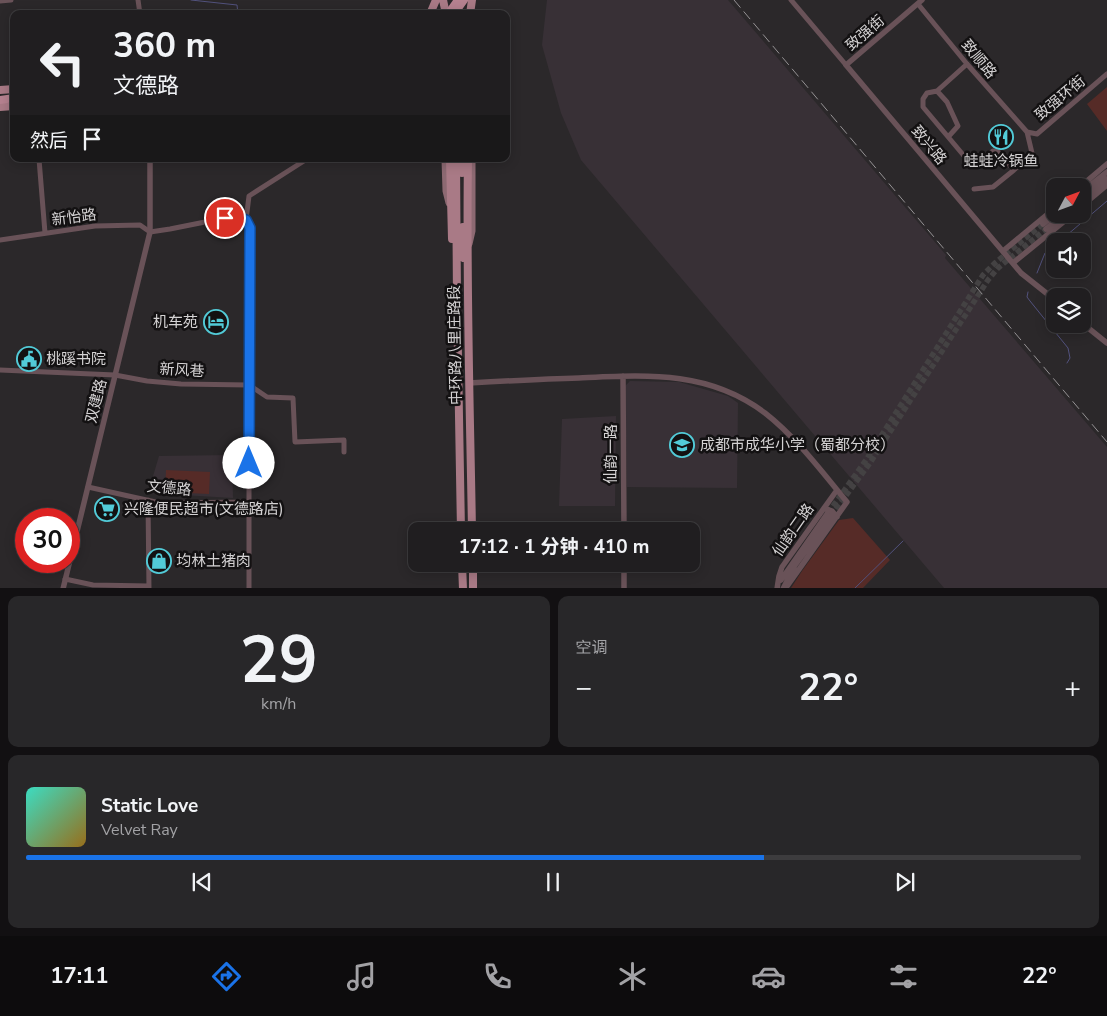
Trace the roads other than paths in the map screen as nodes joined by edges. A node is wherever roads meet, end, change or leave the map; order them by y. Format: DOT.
graph roads {
  1 [pos="11,0"];
  2 [pos="458,0"];
  3 [pos="791,0"];
  4 [pos="0,1"];
  5 [pos="918,1"];
  6 [pos="450,10"];
  7 [pos="967,64"];
  8 [pos="846,66"];
  9 [pos="1107,74"];
  10 [pos="937,91"];
  11 [pos="1027,132"];
  12 [pos="949,136"];
  13 [pos="39,162"];
  14 [pos="150,162"];
  15 [pos="302,162"];
  16 [pos="445,162"];
  17 [pos="450,162"];
  18 [pos="456,162"];
  19 [pos="462,162"];
  20 [pos="468,162"];
  21 [pos="472,162"];
  22 [pos="1107,164"];
  23 [pos="1014,170"];
  24 [pos="1107,172"];
  25 [pos="1090,178"];
  26 [pos="1107,179"];
  27 [pos="1091,185"];
  28 [pos="1105,187"];
  29 [pos="974,189"];
  30 [pos="1091,192"];
  31 [pos="1107,195"];
  32 [pos="1091,199"];
  33 [pos="462,201"];
  34 [pos="451,214"];
  35 [pos="246,220"];
  36 [pos="1047,223"];
  37 [pos="1048,223"];
  38 [pos="1051,223"];
  39 [pos="1054,223"];
  40 [pos="1045,227"];
  41 [pos="150,232"];
  42 [pos="45,233"];
  43 [pos="0,240"];
  44 [pos="469,247"];
  45 [pos="1003,251"];
  46 [pos="1013,263"];
  47 [pos="1046,293"];
  48 [pos="457,301"];
  49 [pos="467,305"];
  50 [pos="1091,330"];
  51 [pos="1107,343"];
  52 [pos="0,370"];
  53 [pos="115,375"];
  54 [pos="623,376"];
  55 [pos="469,382"];
  56 [pos="249,385"];
  57 [pos="344,452"];
  58 [pos="88,486"];
  59 [pos="837,490"];
  60 [pos="148,500"];
  61 [pos="249,502"];
  62 [pos="830,514"];
  63 [pos="461,522"];
  64 [pos="472,522"];
  65 [pos="624,522"];
  66 [pos="462,572"];
  67 [pos="473,572"];
  68 [pos="624,572"];
  69 [pos="65,579"];
  70 [pos="149,587"];
  71 [pos="63,588"];
  72 [pos="249,588"];
  73 [pos="462,588"];
  74 [pos="473,588"];
  75 [pos="624,588"];
  76 [pos="778,588"];
  77 [pos="784,588"];
  1 -- 4 [label="street"];
  2 -- 6 [label="highway"];
  3 -- 8 [label="street, 致兴路"];
  5 -- 7 [label="street, 致顺路"];
  5 -- 8 [label="street, 致强街"];
  7 -- 10 [label="street"];
  7 -- 11 [label="street, 致顺路"];
  8 -- 45 [label="street, 致兴路"];
  9 -- 11 [label="street, 致强环街"];
  10 -- 12 [label="street"];
  10 -- 12 [label="street"];
  11 -- 23 [label="street"];
  12 -- 23 [label="street"];
  13 -- 42 [label="street"];
  14 -- 41 [label="street, 双建路"];
  15 -- 35 [label="street"];
  16 -- 34 [label="main road"];
  17 -- 34 [label="main road"];
  18 -- 33 [label="main road, 中环路八里庄路段"];
  19 -- 33 [label="main road"];
  20 -- 33 [label="main road, 中环路八里庄路段"];
  21 -- 44 [label="main road"];
  22 -- 25 [label="street"];
  23 -- 29 [label="street"];
  24 -- 27 [label="street"];
  26 -- 30 [label="street"];
  28 -- 31 [label="street"];
  28 -- 32 [label="street"];
  33 -- 44 [label="main road, 中环路八里庄路段"];
  33 -- 48 [label="main road, 中环路八里庄路段"];
  33 -- 49 [label="main road"];
  34 -- 48 [label="main road"];
  35 -- 41 [label="street"];
  35 -- 56 [label="street"];
  36 -- 40 [label="street"];
  37 -- 40 [label="street"];
  38 -- 40 [label="street"];
  39 -- 40 [label="street"];
  40 -- 45 [label="street"];
  40 -- 46 [label="street"];
  41 -- 42 [label="street, 新怡路"];
  41 -- 53 [label="street, 双建路"];
  42 -- 43 [label="street, 新怡路"];
  44 -- 49 [label="main road, 中环路八里庄路段"];
  45 -- 46 [label="street, 致兴路"];
  46 -- 47 [label="street, 致兴路"];
  48 -- 63 [label="main road, 中环路八里庄路段"];
  49 -- 55 [label="main road, 中环路八里庄路段"];
  50 -- 51 [label="street"];
  52 -- 53 [label="street, 新风巷"];
  53 -- 56 [label="street, 新风巷"];
  53 -- 58 [label="street, 双建路"];
  54 -- 55 [label="street"];
  54 -- 59 [label="street"];
  54 -- 65 [label="street, 仙韵一路"];
  55 -- 64 [label="main road, 中环路八里庄路段"];
  56 -- 57 [label="street"];
  56 -- 61 [label="street"];
  58 -- 60 [label="street, 文德路"];
  58 -- 69 [label="street, 双建路"];
  59 -- 62 [label="street, 仙韵二路"];
  59 -- 62 [label="street, 仙韵二路"];
  60 -- 61 [label="street, 文德路"];
  60 -- 70 [label="street"];
  61 -- 72 [label="street"];
  62 -- 76 [label="street, 仙韵二路"];
  62 -- 77 [label="street, 仙韵二路"];
  66 -- 73 [label="main road"];
  67 -- 74 [label="main road"];
  68 -- 75 [label="street"];
  69 -- 70 [label="street"];
  69 -- 71 [label="street, 双建路"];
}
